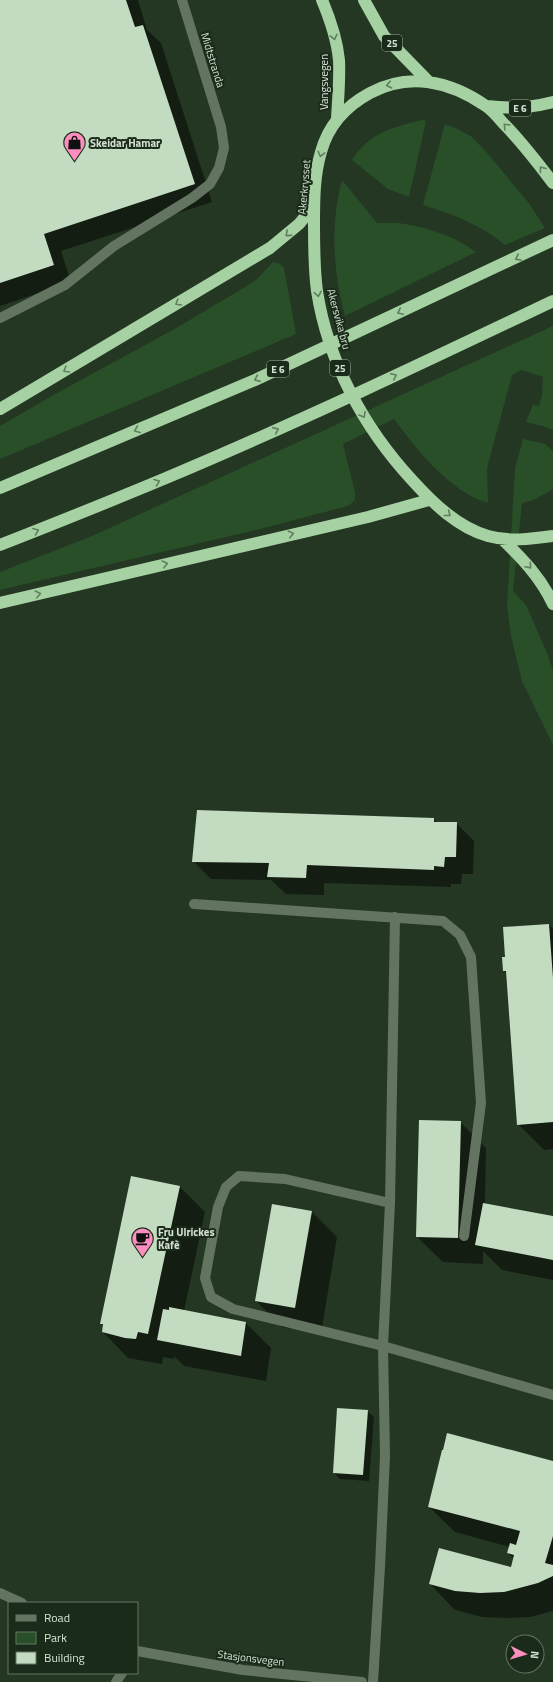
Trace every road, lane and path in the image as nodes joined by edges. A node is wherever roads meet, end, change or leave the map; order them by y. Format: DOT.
graph roads {
  1 [pos="182,0"];
  2 [pos="322,0"];
  3 [pos="364,0"];
  4 [pos="427,80"];
  5 [pos="553,102"];
  6 [pos="487,106"];
  7 [pos="337,119"];
  8 [pos="553,183"];
  9 [pos="314,206"];
  10 [pos="553,240"];
  11 [pos="314,255"];
  12 [pos="553,301"];
  13 [pos="0,318"];
  14 [pos="0,409"];
  15 [pos="0,488"];
  16 [pos="429,500"];
  17 [pos="553,536"];
  18 [pos="502,539"];
  19 [pos="0,545"];
  20 [pos="0,603"];
  21 [pos="553,604"];
  22 [pos="194,904"];
  23 [pos="395,917"];
  24 [pos="390,1203"];
  25 [pos="464,1236"];
  26 [pos="383,1346"];
  27 [pos="553,1394"];
  28 [pos="0,1593"];
  29 [pos="20,1602"];
  30 [pos="138,1651"];
  31 [pos="362,1682"];
  32 [pos="373,1682"];
  1 -- 13 [label="street, Midtstranda"];
  2 -- 7 [label="highway, Vangsvegen / 25, one-way"];
  3 -- 4 [label="highway, 25"];
  4 -- 6 [label="highway, Akerkrysset / 25"];
  4 -- 7 [label="highway, Akerkrysset / 25, one-way"];
  5 -- 6 [label="highway, E 6"];
  8 -- 6 [label="highway, Akerkrysset / 25, one-way"];
  7 -- 9 [label="highway, Akerkrysset / 25, one-way"];
  9 -- 11 [label="highway, Akerkrysset / 25"];
  9 -- 14 [label="highway, one-way"];
  10 -- 15 [label="highway, E 6, one-way"];
  11 -- 16 [label="highway, Akersvika bru / 25, one-way"];
  19 -- 12 [label="highway, one-way"];
  16 -- 18 [label="highway, 25, one-way"];
  20 -- 16 [label="highway, one-way"];
  17 -- 18 [label="highway, 25"];
  18 -- 21 [label="highway, 25, one-way"];
  22 -- 23 [label="street"];
  23 -- 24 [label="street"];
  23 -- 25 [label="street"];
  24 -- 26 [label="street"];
  24 -- 26 [label="street"];
  26 -- 27 [label="street"];
  26 -- 32 [label="street"];
  28 -- 29 [label="street"];
  30 -- 31 [label="street, Stasjonsvegen"];
}
